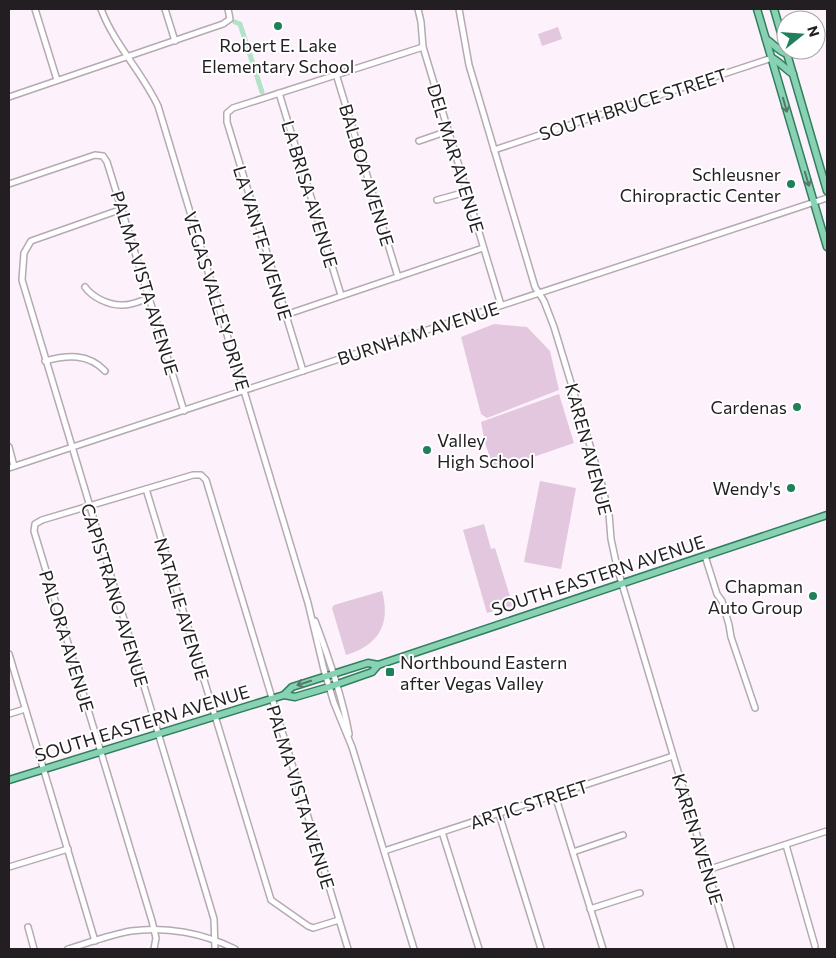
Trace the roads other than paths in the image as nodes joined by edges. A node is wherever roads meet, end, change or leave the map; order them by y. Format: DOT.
graph roads {
  1 [pos="35,9"];
  2 [pos="101,9"];
  3 [pos="165,9"];
  4 [pos="228,9"];
  5 [pos="418,9"];
  6 [pos="459,9"];
  7 [pos="757,9"];
  8 [pos="766,39"];
  9 [pos="175,42"];
  10 [pos="423,47"];
  11 [pos="776,48"];
  12 [pos="128,56"];
  13 [pos="772,58"];
  14 [pos="789,60"];
  15 [pos="336,74"];
  16 [pos="793,74"];
  17 [pos="57,80"];
  18 [pos="280,93"];
  19 [pos="9,97"];
  20 [pos="448,131"];
  21 [pos="419,141"];
  22 [pos="494,150"];
  23 [pos="9,184"];
  24 [pos="827,191"];
  25 [pos="466,192"];
  26 [pos="827,198"];
  27 [pos="437,200"];
  28 [pos="814,202"];
  29 [pos="122,209"];
  30 [pos="827,247"];
  31 [pos="483,248"];
  32 [pos="398,277"];
  33 [pos="85,287"];
  34 [pos="540,294"];
  35 [pos="342,296"];
  36 [pos="149,298"];
  37 [pos="500,305"];
  38 [pos="285,315"];
  39 [pos="45,361"];
  40 [pos="105,371"];
  41 [pos="303,371"];
  42 [pos="244,391"];
  43 [pos="184,411"];
  44 [pos="9,447"];
  45 [pos="71,448"];
  46 [pos="12,467"];
  47 [pos="146,489"];
  48 [pos="89,506"];
  49 [pos="827,515"];
  50 [pos="705,556"];
  51 [pos="622,583"];
  52 [pos="308,603"];
  53 [pos="9,654"];
  54 [pos="378,665"];
  55 [pos="334,674"];
  56 [pos="326,676"];
  57 [pos="337,684"];
  58 [pos="329,686"];
  59 [pos="284,695"];
  60 [pos="271,699"];
  61 [pos="755,708"];
  62 [pos="25,709"];
  63 [pos="9,714"];
  64 [pos="214,717"];
  65 [pos="158,734"];
  66 [pos="352,747"];
  67 [pos="101,752"];
  68 [pos="673,756"];
  69 [pos="44,770"];
  70 [pos="9,780"];
  71 [pos="555,795"];
  72 [pos="499,814"];
  73 [pos="827,831"];
  74 [pos="442,832"];
  75 [pos="623,835"];
  76 [pos="786,845"];
  77 [pos="68,849"];
  78 [pos="384,851"];
  79 [pos="573,852"];
  80 [pos="9,867"];
  81 [pos="707,870"];
  82 [pos="640,893"];
  83 [pos="590,909"];
  84 [pos="339,920"];
  85 [pos="28,928"];
  86 [pos="154,930"];
  87 [pos="214,940"];
  88 [pos="95,941"];
  89 [pos="815,946"];
  90 [pos="34,949"];
  91 [pos="68,949"];
  92 [pos="154,949"];
  93 [pos="215,949"];
  94 [pos="234,949"];
  95 [pos="348,949"];
  96 [pos="414,949"];
  97 [pos="478,949"];
  98 [pos="541,949"];
  99 [pos="603,949"];
  100 [pos="731,949"];
  1 -- 17 [label="street"];
  2 -- 12 [label="street, VEGAS VALLEY DRIVE"];
  3 -- 9 [label="street"];
  4 -- 9 [label="street"];
  5 -- 10 [label="street, DEL MAR AVENUE"];
  6 -- 22 [label="street, KAREN AVENUE"];
  7 -- 8 [label="main road"];
  8 -- 11 [label="main road"];
  8 -- 13 [label="main road"];
  9 -- 12 [label="street"];
  10 -- 15 [label="street"];
  10 -- 20 [label="street, DEL MAR AVENUE"];
  12 -- 17 [label="street"];
  12 -- 42 [label="street, VEGAS VALLEY DRIVE"];
  13 -- 16 [label="main road"];
  13 -- 22 [label="street, SOUTH BRUCE STREET"];
  13 -- 28 [label="main road, one-way"];
  14 -- 16 [label="main road"];
  15 -- 18 [label="street"];
  15 -- 32 [label="street, BALBOA AVENUE"];
  16 -- 24 [label="main road"];
  17 -- 19 [label="street"];
  18 -- 35 [label="street, LA BRISA AVENUE"];
  18 -- 38 [label="street, LA VANTE AVENUE"];
  20 -- 21 [label="street"];
  20 -- 25 [label="street, DEL MAR AVENUE"];
  22 -- 34 [label="street, KAREN AVENUE"];
  23 -- 29 [label="street, PALMA VISTA AVENUE"];
  25 -- 27 [label="street"];
  25 -- 31 [label="street, DEL MAR AVENUE"];
  26 -- 28 [label="street, BURNHAM AVENUE"];
  28 -- 30 [label="main road"];
  28 -- 34 [label="street, BURNHAM AVENUE"];
  29 -- 36 [label="street, PALMA VISTA AVENUE"];
  29 -- 39 [label="street, CAPISTRANO AVENUE"];
  31 -- 32 [label="street"];
  31 -- 37 [label="street, DEL MAR AVENUE"];
  32 -- 35 [label="street"];
  33 -- 36 [label="street"];
  34 -- 37 [label="street, BURNHAM AVENUE"];
  34 -- 51 [label="street, KAREN AVENUE"];
  35 -- 38 [label="street"];
  36 -- 43 [label="street, PALMA VISTA AVENUE"];
  37 -- 41 [label="street, BURNHAM AVENUE"];
  38 -- 41 [label="street, LA VANTE AVENUE"];
  39 -- 40 [label="street"];
  39 -- 45 [label="street, CAPISTRANO AVENUE"];
  41 -- 42 [label="street, BURNHAM AVENUE"];
  42 -- 43 [label="street, BURNHAM AVENUE"];
  42 -- 52 [label="street, VEGAS VALLEY DRIVE"];
  43 -- 45 [label="street, BURNHAM AVENUE"];
  44 -- 46 [label="street"];
  45 -- 46 [label="street, BURNHAM AVENUE"];
  45 -- 48 [label="street, CAPISTRANO AVENUE"];
  47 -- 48 [label="street"];
  47 -- 60 [label="street, PALMA VISTA AVENUE"];
  47 -- 64 [label="street, NATALIE AVENUE"];
  48 -- 65 [label="street, CAPISTRANO AVENUE"];
  48 -- 67 [label="street, PALORA AVENUE"];
  49 -- 50 [label="main road, SOUTH EASTERN AVENUE"];
  50 -- 51 [label="main road, SOUTH EASTERN AVENUE"];
  50 -- 61 [label="street"];
  51 -- 54 [label="main road, SOUTH EASTERN AVENUE"];
  51 -- 68 [label="street, KAREN AVENUE"];
  52 -- 55 [label="street, VEGAS VALLEY DRIVE"];
  52 -- 56 [label="street, VEGAS VALLEY DRIVE"];
  53 -- 62 [label="street"];
  54 -- 55 [label="main road, SOUTH EASTERN AVENUE"];
  54 -- 57 [label="main road, SOUTH EASTERN AVENUE"];
  55 -- 56 [label="main road, SOUTH EASTERN AVENUE"];
  55 -- 57 [label="street, VEGAS VALLEY DRIVE"];
  56 -- 58 [label="street, VEGAS VALLEY DRIVE"];
  56 -- 59 [label="main road, SOUTH EASTERN AVENUE, one-way"];
  57 -- 58 [label="main road, SOUTH EASTERN AVENUE"];
  57 -- 66 [label="street, VEGAS VALLEY DRIVE"];
  58 -- 59 [label="main road, SOUTH EASTERN AVENUE"];
  58 -- 66 [label="street, VEGAS VALLEY DRIVE"];
  59 -- 60 [label="main road, SOUTH EASTERN AVENUE"];
  60 -- 64 [label="main road, SOUTH EASTERN AVENUE"];
  60 -- 84 [label="street, PALMA VISTA AVENUE"];
  62 -- 63 [label="street"];
  62 -- 69 [label="street"];
  64 -- 65 [label="main road, SOUTH EASTERN AVENUE"];
  64 -- 84 [label="street, NATALIE AVENUE"];
  65 -- 67 [label="main road, SOUTH EASTERN AVENUE"];
  65 -- 87 [label="street, CAPISTRANO AVENUE"];
  66 -- 78 [label="street, VEGAS VALLEY DRIVE"];
  67 -- 69 [label="main road, SOUTH EASTERN AVENUE"];
  67 -- 86 [label="street, PALORA AVENUE"];
  68 -- 71 [label="street, ARTIC STREET"];
  68 -- 81 [label="street, KAREN AVENUE"];
  69 -- 70 [label="main road, SOUTH EASTERN AVENUE"];
  69 -- 77 [label="street"];
  71 -- 72 [label="street, ARTIC STREET"];
  71 -- 79 [label="street"];
  72 -- 74 [label="street, ARTIC STREET"];
  72 -- 98 [label="street"];
  73 -- 76 [label="street"];
  74 -- 78 [label="street, ARTIC STREET"];
  74 -- 97 [label="street"];
  75 -- 79 [label="street"];
  76 -- 81 [label="street"];
  76 -- 89 [label="street"];
  77 -- 80 [label="street"];
  77 -- 88 [label="street"];
  78 -- 96 [label="street, VEGAS VALLEY DRIVE"];
  79 -- 83 [label="street"];
  81 -- 100 [label="street, KAREN AVENUE"];
  82 -- 83 [label="street"];
  83 -- 99 [label="street"];
  84 -- 95 [label="street, PALMA VISTA AVENUE"];
  85 -- 90 [label="street"];
  86 -- 87 [label="street"];
  86 -- 88 [label="street"];
  86 -- 92 [label="street, PALORA AVENUE"];
  87 -- 93 [label="street, CAPISTRANO AVENUE"];
  87 -- 94 [label="street"];
  88 -- 91 [label="street"];
}
